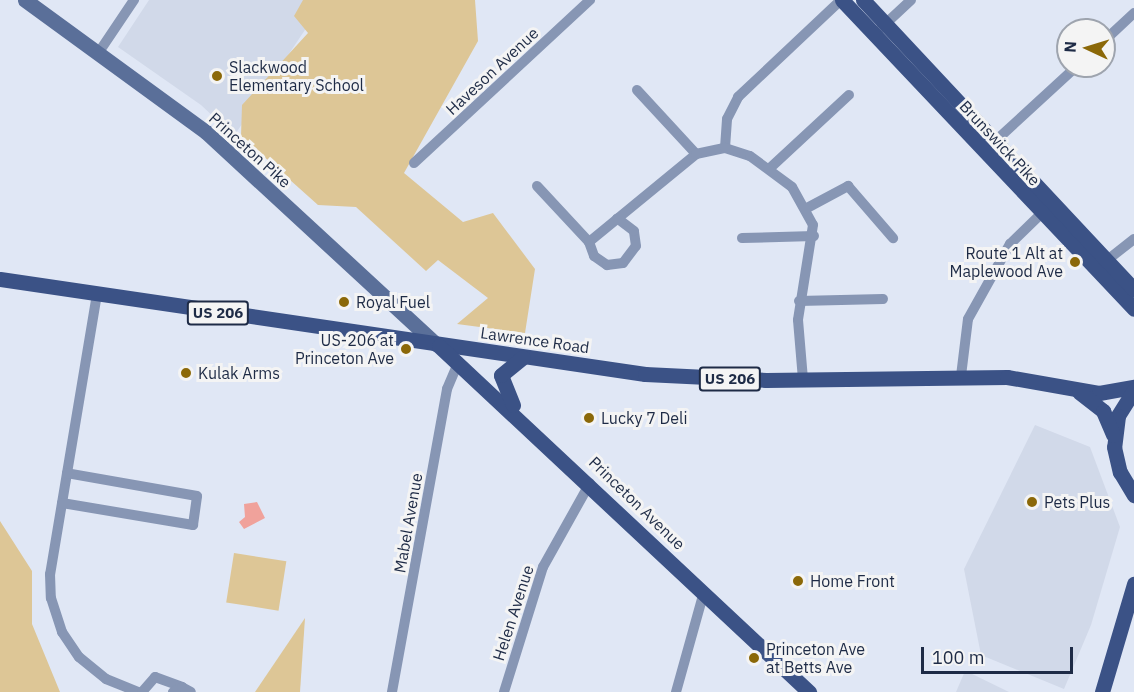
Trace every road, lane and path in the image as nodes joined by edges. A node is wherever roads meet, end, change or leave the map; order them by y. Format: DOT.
graph roads {
  1 [pos="25,0"];
  2 [pos="134,0"];
  3 [pos="590,0"];
  4 [pos="842,0"];
  5 [pos="863,0"];
  6 [pos="911,0"];
  7 [pos="1134,13"];
  8 [pos="880,29"];
  9 [pos="1116,30"];
  10 [pos="99,52"];
  11 [pos="1064,78"];
  12 [pos="637,90"];
  13 [pos="849,95"];
  14 [pos="989,147"];
  15 [pos="725,148"];
  16 [pos="696,154"];
  17 [pos="414,163"];
  18 [pos="769,169"];
  19 [pos="537,186"];
  20 [pos="807,208"];
  21 [pos="1047,208"];
  22 [pos="617,218"];
  23 [pos="814,236"];
  24 [pos="742,238"];
  25 [pos="893,238"];
  26 [pos="1134,239"];
  27 [pos="589,242"];
  28 [pos="1100,265"];
  29 [pos="0,279"];
  30 [pos="1134,291"];
  31 [pos="97,294"];
  32 [pos="883,299"];
  33 [pos="799,301"];
  34 [pos="1134,309"];
  35 [pos="436,344"];
  36 [pos="523,357"];
  37 [pos="459,361"];
  38 [pos="961,376"];
  39 [pos="803,380"];
  40 [pos="1068,387"];
  41 [pos="1134,388"];
  42 [pos="522,420"];
  43 [pos="1114,437"];
  44 [pos="67,473"];
  45 [pos="590,483"];
  46 [pos="1134,495"];
  47 [pos="62,503"];
  48 [pos="1134,584"];
  49 [pos="704,592"];
  50 [pos="182,690"];
  51 [pos="140,692"];
  52 [pos="392,692"];
  53 [pos="504,692"];
  54 [pos="676,692"];
  55 [pos="809,692"];
  56 [pos="1102,692"];
  1 -- 10 [label="main road, Princeton Pike"];
  2 -- 10 [label="street"];
  3 -- 17 [label="street, Haveson Avenue"];
  4 -- 8 [label="main road, Brunswick Pike"];
  4 -- 15 [label="street"];
  5 -- 8 [label="main road, Brunswick Pike"];
  6 -- 8 [label="street"];
  7 -- 9 [label="street"];
  8 -- 14 [label="main road, Brunswick Pike"];
  10 -- 35 [label="main road, Princeton Pike"];
  11 -- 14 [label="street"];
  12 -- 16 [label="street"];
  13 -- 18 [label="street"];
  14 -- 21 [label="main road, Brunswick Pike"];
  15 -- 16 [label="street"];
  15 -- 18 [label="street"];
  16 -- 22 [label="street"];
  18 -- 20 [label="street"];
  19 -- 27 [label="street"];
  20 -- 23 [label="street"];
  20 -- 25 [label="street"];
  21 -- 28 [label="main road, Brunswick Pike"];
  21 -- 38 [label="street"];
  22 -- 27 [label="street"];
  22 -- 27 [label="street"];
  23 -- 24 [label="street"];
  23 -- 33 [label="street"];
  26 -- 28 [label="street"];
  28 -- 30 [label="main road, Brunswick Pike"];
  28 -- 34 [label="main road, Brunswick Pike"];
  29 -- 31 [label="main road, Lawrence Road / US 206"];
  31 -- 35 [label="main road, Lawrence Road / US 206"];
  31 -- 44 [label="street"];
  32 -- 33 [label="street"];
  33 -- 39 [label="street"];
  35 -- 36 [label="main road, Lawrence Road / US 206"];
  35 -- 37 [label="main road, Princeton Avenue / US 206"];
  36 -- 39 [label="main road, Lawrence Road / US 206"];
  36 -- 42 [label="main road"];
  37 -- 42 [label="main road, Princeton Avenue / US 206"];
  37 -- 52 [label="street, Mabel Avenue"];
  38 -- 39 [label="main road, Lawrence Road / US 206"];
  38 -- 40 [label="main road, Lawrence Road / US 206"];
  40 -- 41 [label="main road, Lawrence Road / US 206"];
  40 -- 43 [label="main road, Lawrence Road"];
  41 -- 43 [label="main road"];
  42 -- 45 [label="main road, Princeton Avenue / US 206"];
  43 -- 46 [label="main road"];
  44 -- 47 [label="street"];
  44 -- 47 [label="street"];
  45 -- 49 [label="main road, Princeton Avenue / US 206"];
  45 -- 53 [label="street, Helen Avenue"];
  47 -- 51 [label="street"];
  48 -- 56 [label="main road"];
  49 -- 54 [label="street"];
  49 -- 55 [label="main road, Princeton Avenue / US 206"];
  50 -- 51 [label="street"];
}
